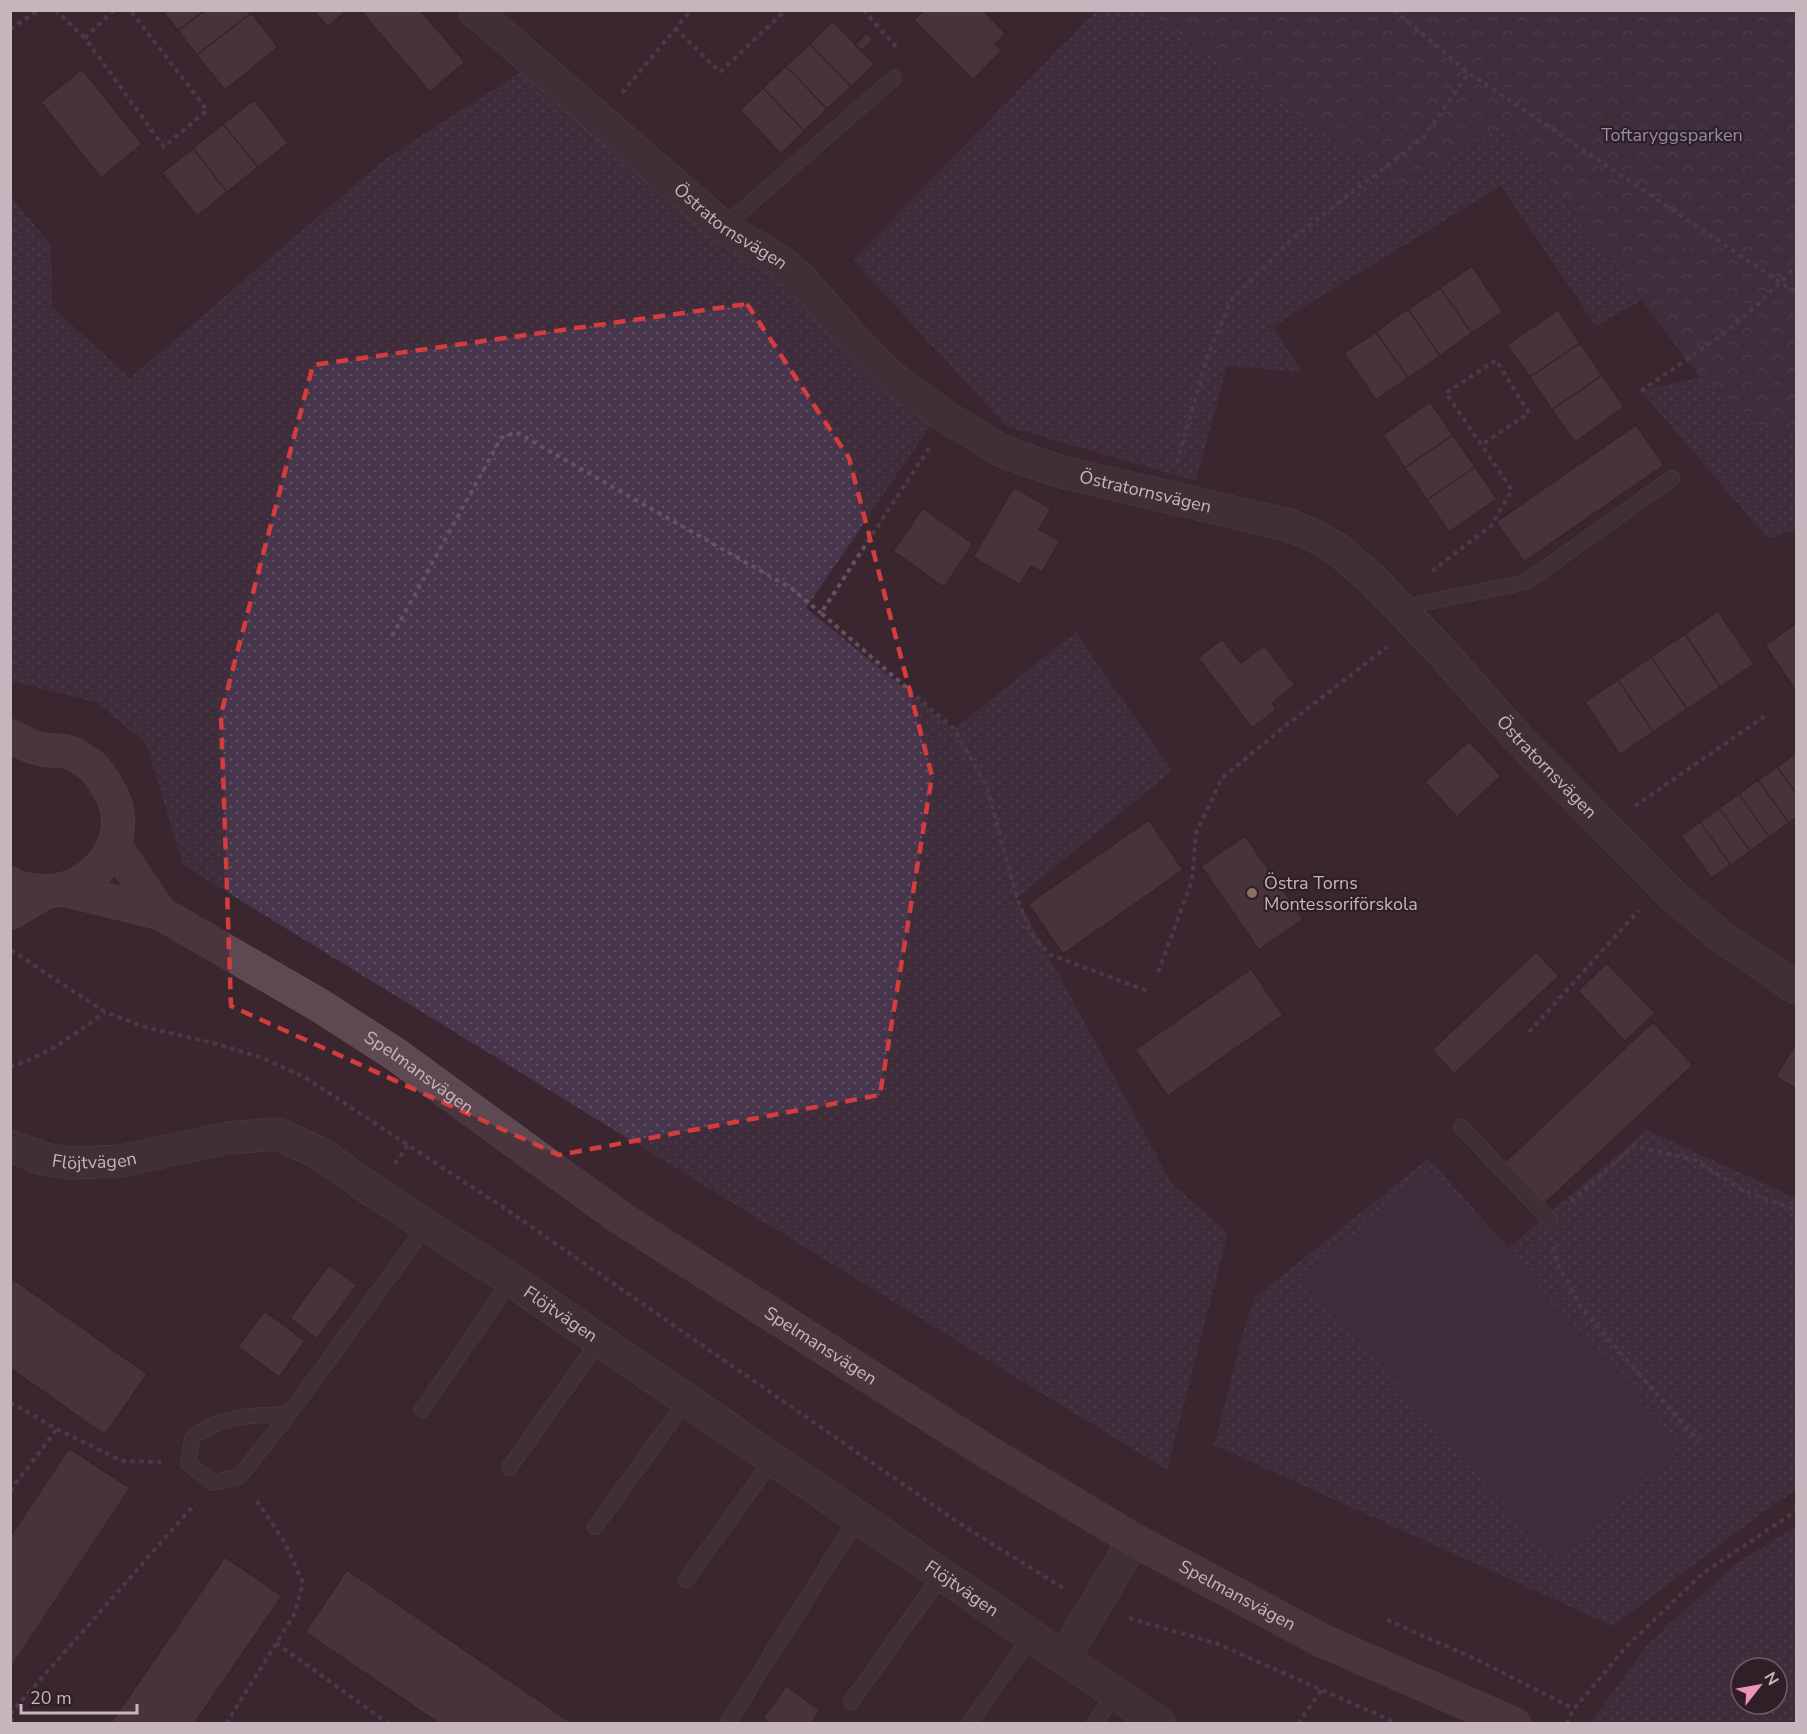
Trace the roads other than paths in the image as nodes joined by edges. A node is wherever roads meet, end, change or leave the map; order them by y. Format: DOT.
graph roads {
  1 [pos="474,10"];
  2 [pos="894,78"];
  3 [pos="723,227"];
  4 [pos="1672,478"];
  5 [pos="1414,614"];
  6 [pos="20,748"];
  7 [pos="114,844"];
  8 [pos="10,883"];
  9 [pos="55,891"];
  10 [pos="10,913"];
  11 [pos="160,913"];
  12 [pos="1797,988"];
  13 [pos="1461,1126"];
  14 [pos="10,1146"];
  15 [pos="1550,1220"];
  16 [pos="427,1225"];
  17 [pos="511,1280"];
  18 [pos="600,1340"];
  19 [pos="687,1400"];
  20 [pos="422,1410"];
  21 [pos="289,1414"];
  22 [pos="773,1459"];
  23 [pos="509,1468"];
  24 [pos="858,1518"];
  25 [pos="595,1527"];
  26 [pos="1134,1540"];
  27 [pos="942,1574"];
  28 [pos="686,1580"];
  29 [pos="1032,1635"];
  30 [pos="1064,1657"];
  31 [pos="1116,1693"];
  32 [pos="851,1702"];
  33 [pos="728,1723"];
  34 [pos="969,1724"];
  35 [pos="1095,1724"];
  36 [pos="1160,1724"];
  37 [pos="1514,1724"];
  1 -- 3 [label="street, Östratornsvägen"];
  2 -- 3 [label="lane"];
  3 -- 5 [label="street, Östratornsvägen"];
  4 -- 5 [label="lane"];
  5 -- 12 [label="street, Östratornsvägen"];
  6 -- 7 [label="main road"];
  7 -- 9 [label="main road"];
  7 -- 11 [label="main road, Spelmansvägen"];
  8 -- 9 [label="main road, Spelmansvägen"];
  9 -- 10 [label="main road"];
  9 -- 11 [label="main road, Spelmansvägen"];
  11 -- 26 [label="main road, Spelmansvägen"];
  13 -- 15 [label="lane"];
  14 -- 16 [label="street, Flöjtvägen"];
  16 -- 17 [label="street, Flöjtvägen"];
  16 -- 21 [label="lane"];
  17 -- 18 [label="street, Flöjtvägen"];
  17 -- 20 [label="lane"];
  18 -- 19 [label="street, Flöjtvägen"];
  18 -- 23 [label="lane"];
  19 -- 22 [label="street, Flöjtvägen"];
  19 -- 25 [label="lane"];
  21 -- 21 [label="lane"];
  22 -- 24 [label="street, Flöjtvägen"];
  22 -- 28 [label="lane"];
  24 -- 27 [label="street, Flöjtvägen"];
  24 -- 33 [label="lane"];
  26 -- 30 [label="street"];
  26 -- 37 [label="main road, Spelmansvägen"];
  27 -- 29 [label="street, Flöjtvägen"];
  27 -- 32 [label="lane"];
  29 -- 30 [label="street, Flöjtvägen"];
  29 -- 34 [label="lane"];
  30 -- 31 [label="street, Flöjtvägen"];
  31 -- 35 [label="lane"];
  31 -- 36 [label="street, Flöjtvägen"];
}
